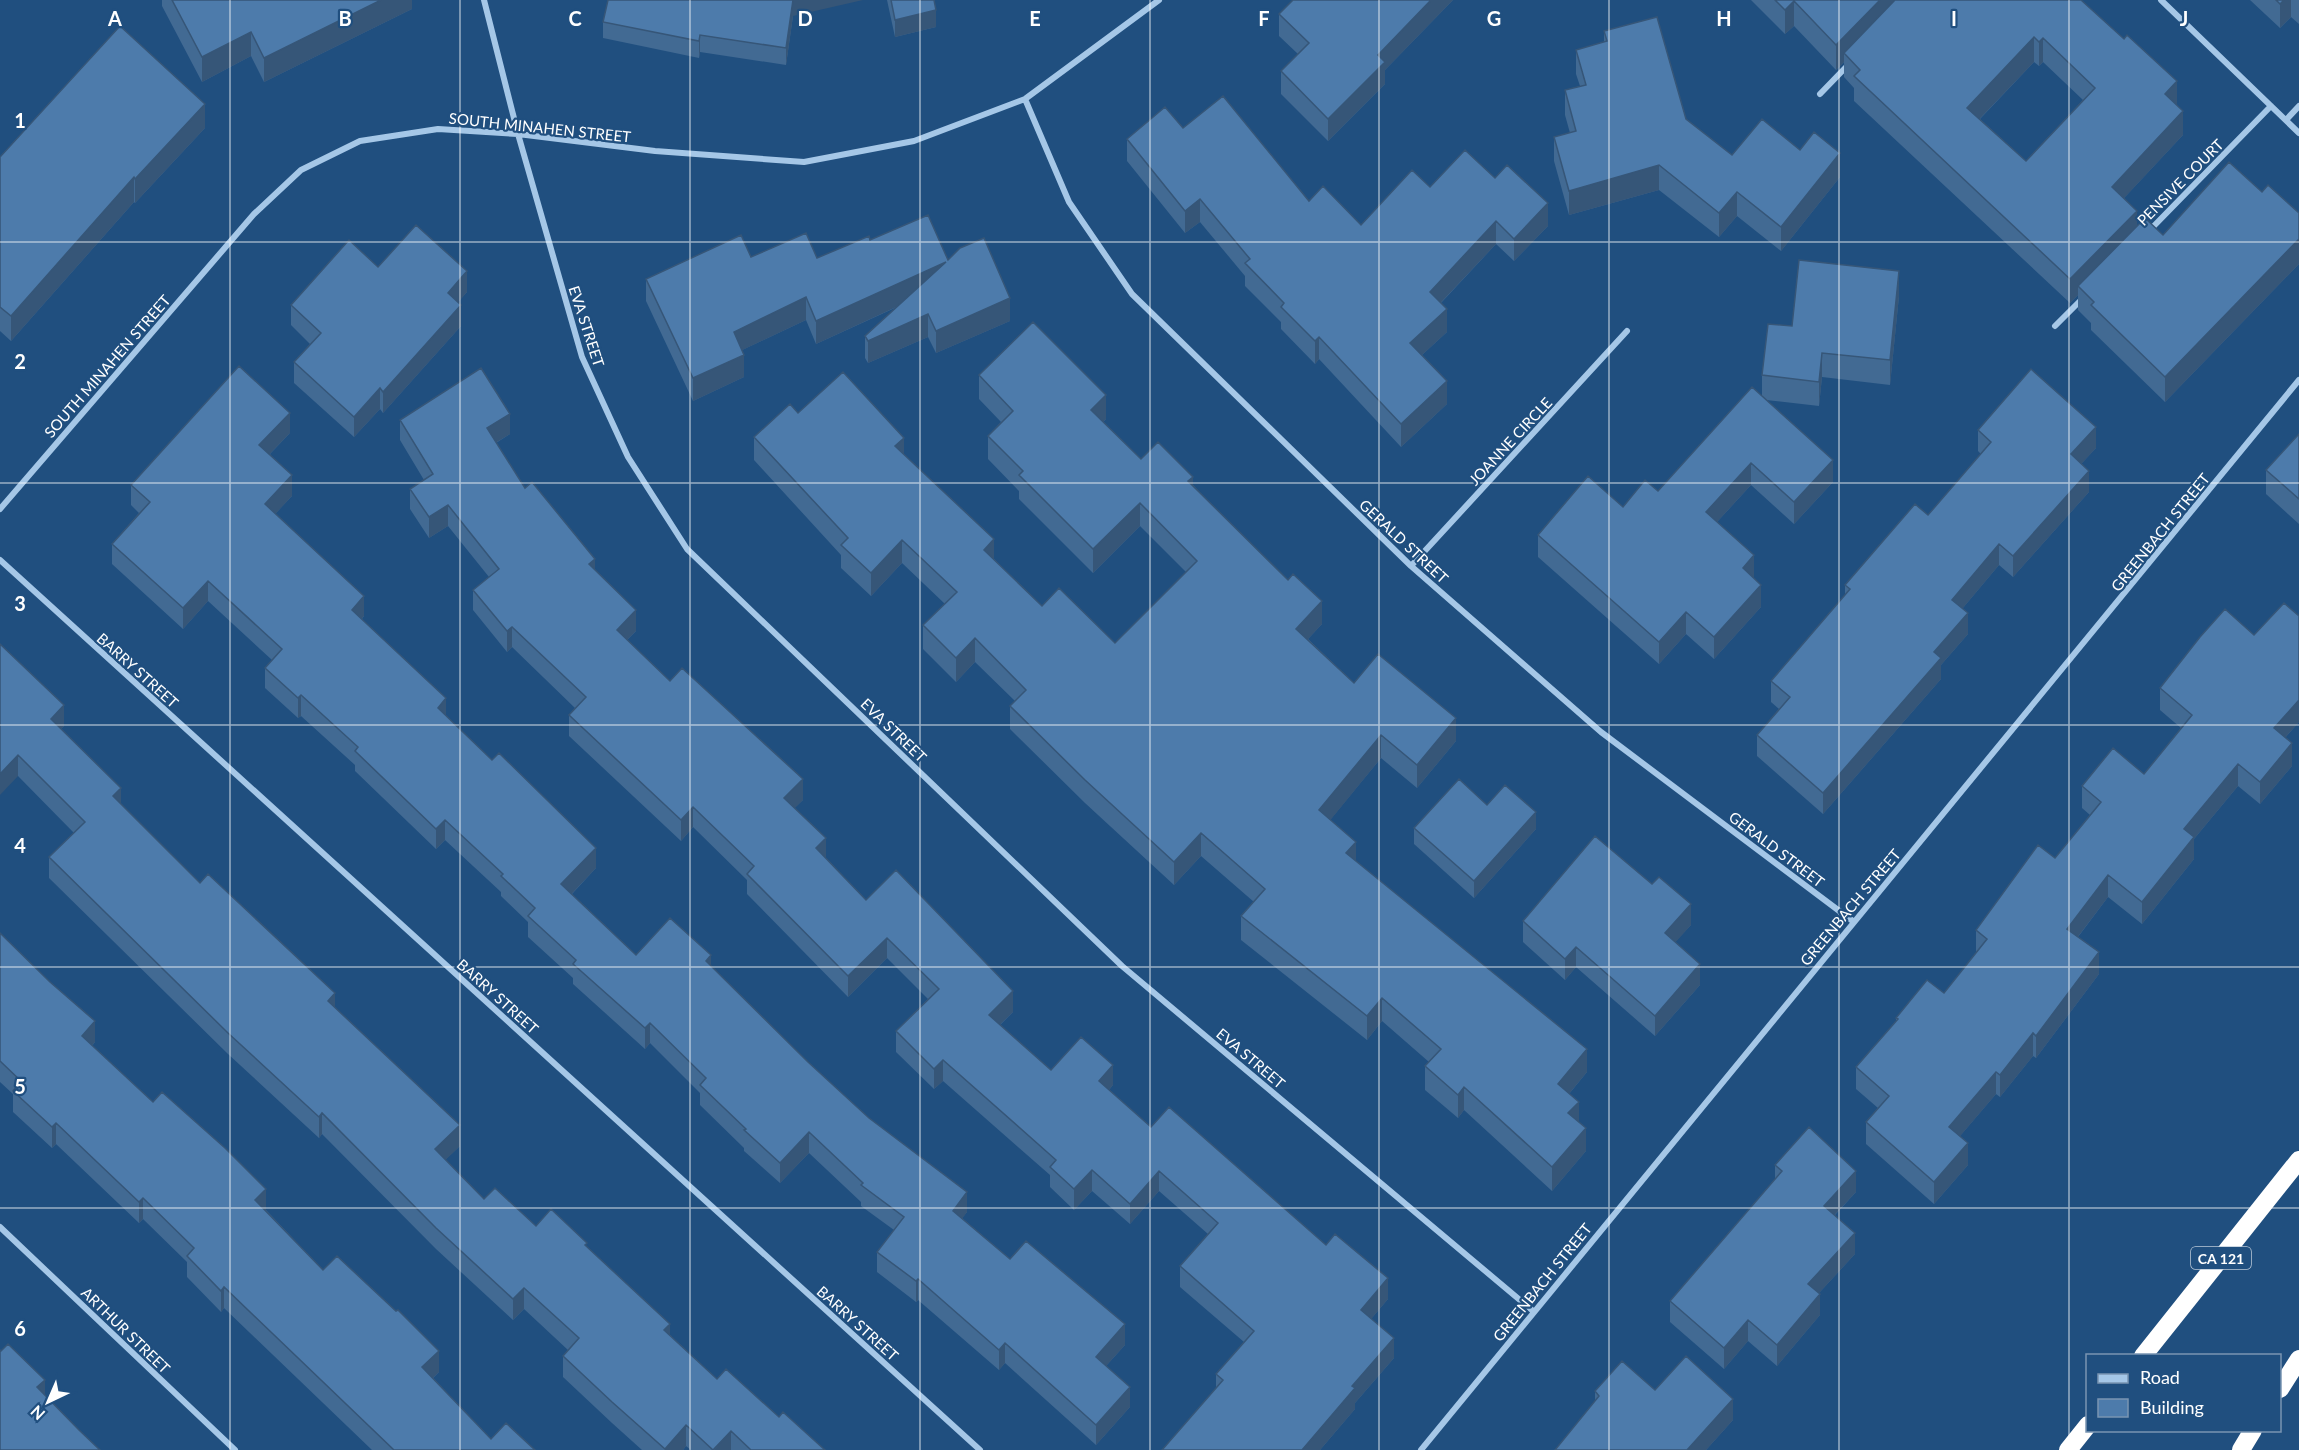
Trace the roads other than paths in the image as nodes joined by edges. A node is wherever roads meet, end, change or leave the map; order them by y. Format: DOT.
graph roads {
  1 [pos="484,0"];
  2 [pos="1159,0"];
  3 [pos="2161,0"];
  4 [pos="1853,60"];
  5 [pos="1820,94"];
  6 [pos="1025,99"];
  7 [pos="2271,106"];
  8 [pos="2299,106"];
  9 [pos="2286,120"];
  10 [pos="2299,133"];
  11 [pos="518,134"];
  12 [pos="2138,242"];
  13 [pos="2088,292"];
  14 [pos="2055,326"];
  15 [pos="1627,331"];
  16 [pos="2299,380"];
  17 [pos="0,509"];
  18 [pos="0,560"];
  19 [pos="1411,566"];
  20 [pos="1854,922"];
  21 [pos="2299,1160"];
  22 [pos="0,1227"];
  23 [pos="1533,1311"];
  24 [pos="2145,1354"];
  25 [pos="2299,1359"];
  26 [pos="2281,1387"];
  27 [pos="2086,1428"];
  28 [pos="2252,1432"];
  29 [pos="235,1450"];
  30 [pos="980,1450"];
  31 [pos="1421,1450"];
  32 [pos="2068,1450"];
  33 [pos="2241,1450"];
  1 -- 11 [label="street, EVA STREET"];
  2 -- 6 [label="street, SOUTH MINAHEN STREET"];
  3 -- 7 [label="street"];
  4 -- 5 [label="street"];
  6 -- 11 [label="street, SOUTH MINAHEN STREET"];
  6 -- 19 [label="street, GERALD STREET"];
  7 -- 9 [label="street"];
  7 -- 12 [label="street, PENSIVE COURT"];
  8 -- 9 [label="street"];
  9 -- 10 [label="street"];
  11 -- 17 [label="street, SOUTH MINAHEN STREET"];
  11 -- 23 [label="street, EVA STREET"];
  13 -- 14 [label="street"];
  15 -- 19 [label="street, JOANNE CIRCLE"];
  16 -- 20 [label="street, GREENBACH STREET"];
  18 -- 30 [label="street, BARRY STREET"];
  19 -- 20 [label="street, GERALD STREET"];
  20 -- 23 [label="street, GREENBACH STREET"];
  21 -- 24 [label="highway, CA 121"];
  22 -- 29 [label="street, ARTHUR STREET"];
  23 -- 31 [label="street, GREENBACH STREET"];
  25 -- 26 [label="highway"];
  27 -- 32 [label="highway"];
  28 -- 33 [label="highway"];
}
